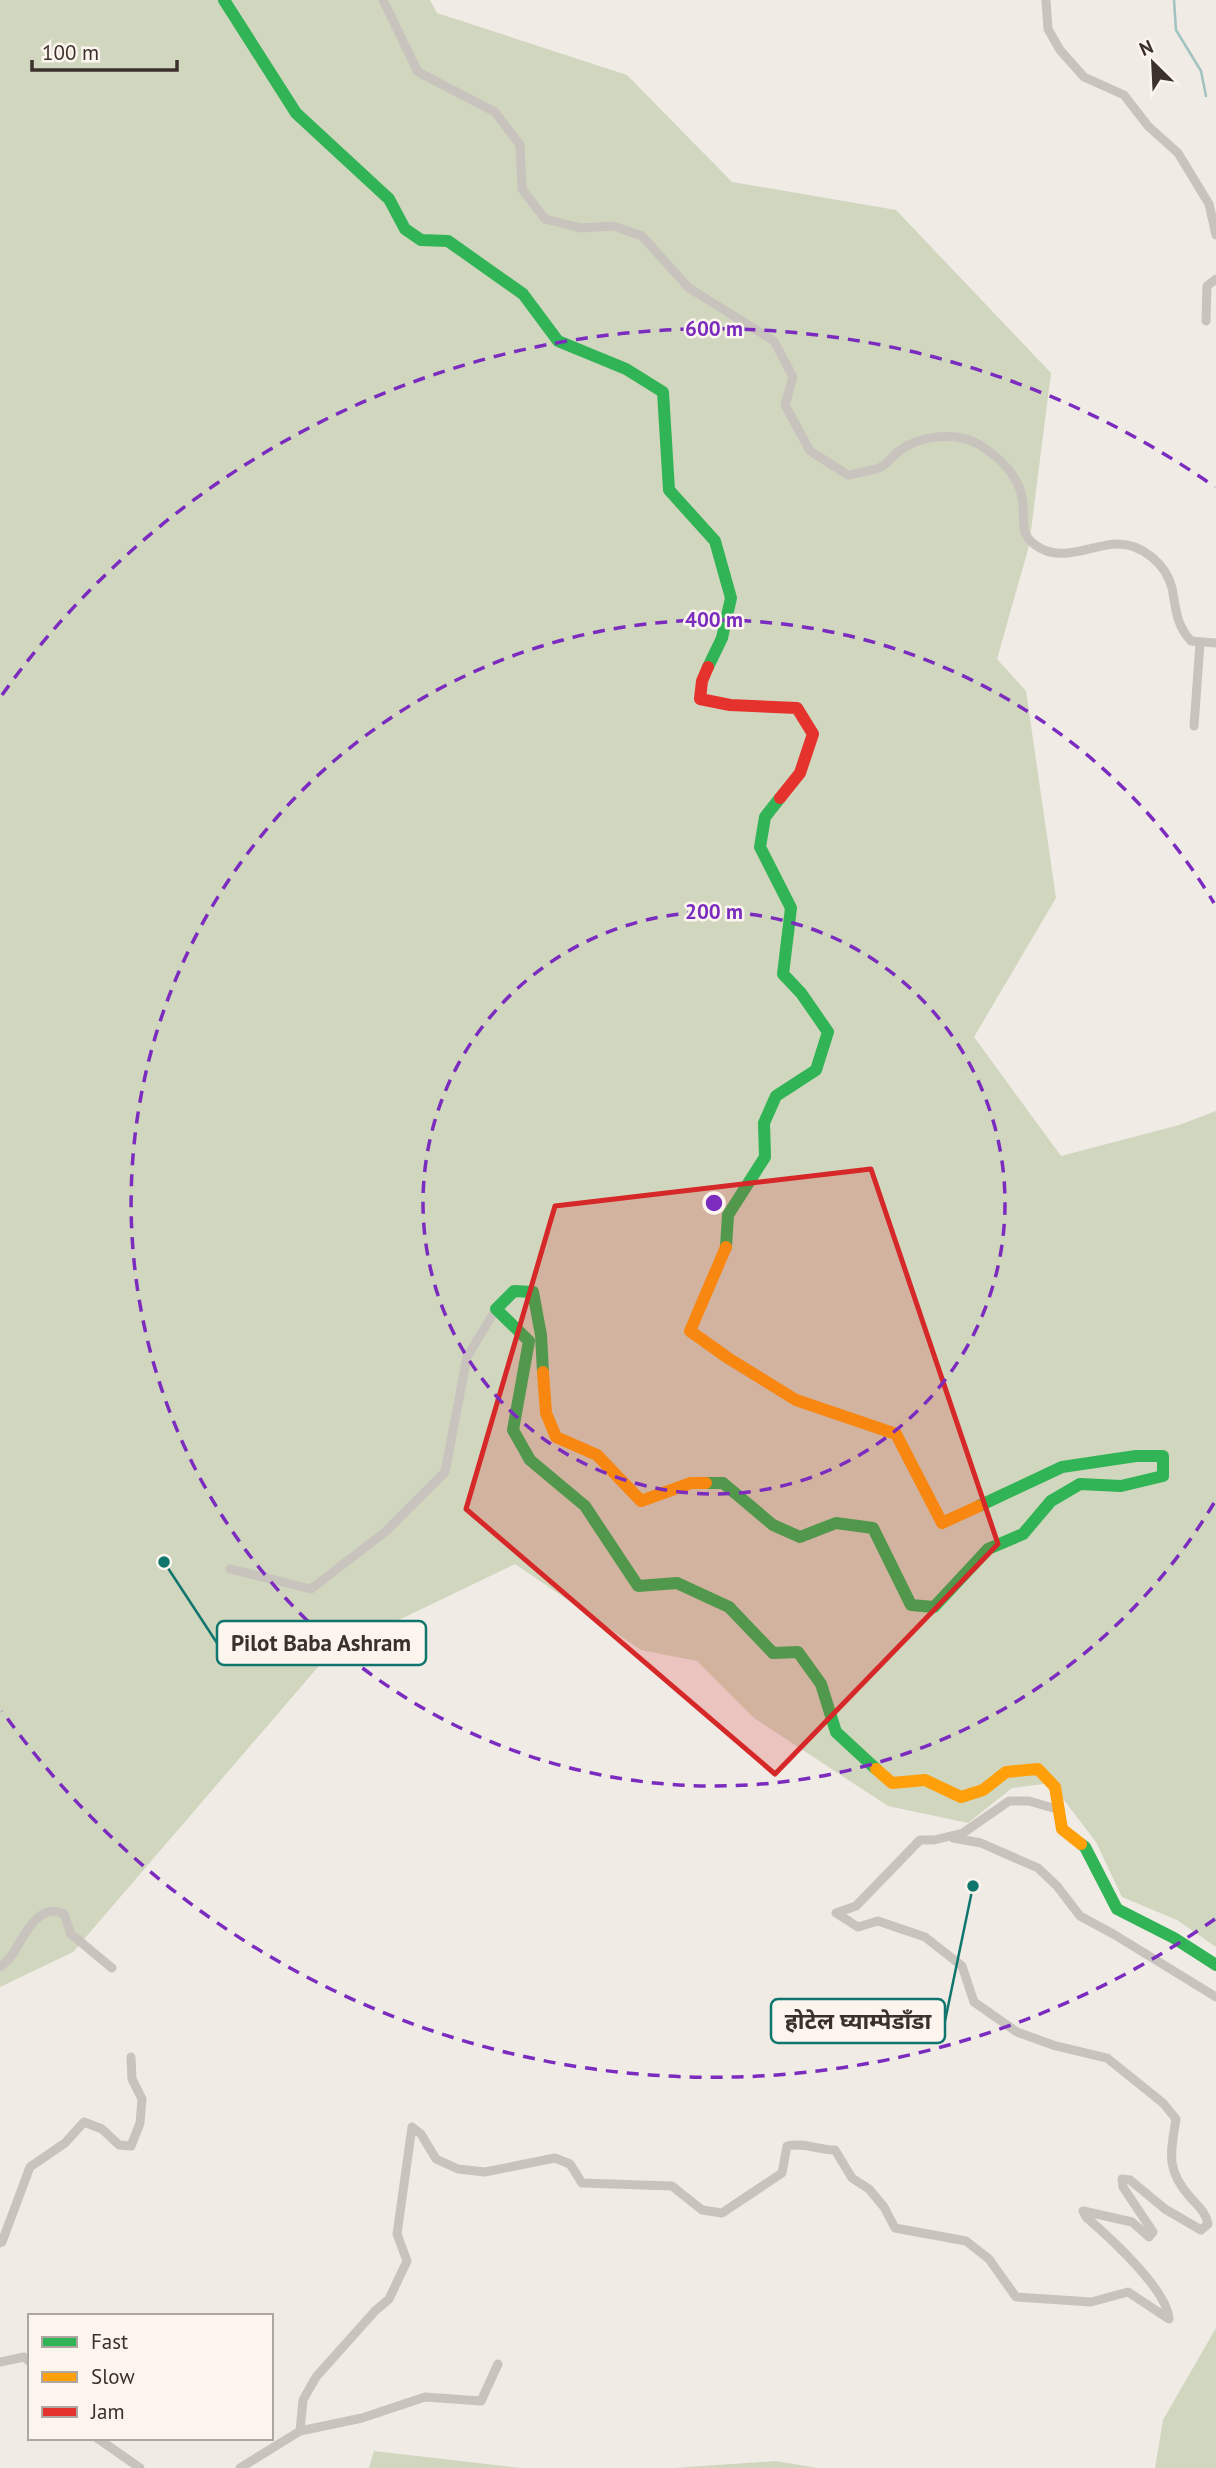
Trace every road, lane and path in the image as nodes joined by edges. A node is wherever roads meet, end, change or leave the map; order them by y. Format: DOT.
graph roads {
  1 [pos="224,0"];
  2 [pos="383,0"];
  3 [pos="1046,0"];
  4 [pos="1216,235"];
  5 [pos="1216,279"];
  6 [pos="1206,321"];
  7 [pos="1200,643"];
  8 [pos="1216,643"];
  9 [pos="1194,726"];
  10 [pos="496,1309"];
  11 [pos="230,1569"];
  12 [pos="1060,1810"];
  13 [pos="934,1840"];
  14 [pos="1216,1965"];
  15 [pos="0,1967"];
  16 [pos="112,1968"];
  17 [pos="1216,1997"];
  18 [pos="131,2057"];
  19 [pos="0,2243"];
  20 [pos="28,2360"];
  21 [pos="0,2362"];
  22 [pos="498,2364"];
  23 [pos="300,2431"];
  24 [pos="100,2440"];
  25 [pos="139,2468"];
  26 [pos="240,2468"];
  1 -- 10 [label="street"];
  2 -- 7 [label="street"];
  3 -- 4 [label="street"];
  5 -- 6 [label="street"];
  7 -- 8 [label="street"];
  7 -- 9 [label="street"];
  10 -- 11 [label="street"];
  10 -- 12 [label="street"];
  12 -- 13 [label="street"];
  12 -- 14 [label="street"];
  13 -- 17 [label="street"];
  13 -- 23 [label="street"];
  15 -- 16 [label="street"];
  18 -- 19 [label="street"];
  20 -- 21 [label="street"];
  22 -- 23 [label="street"];
  23 -- 26 [label="street"];
  24 -- 25 [label="street"];
}
